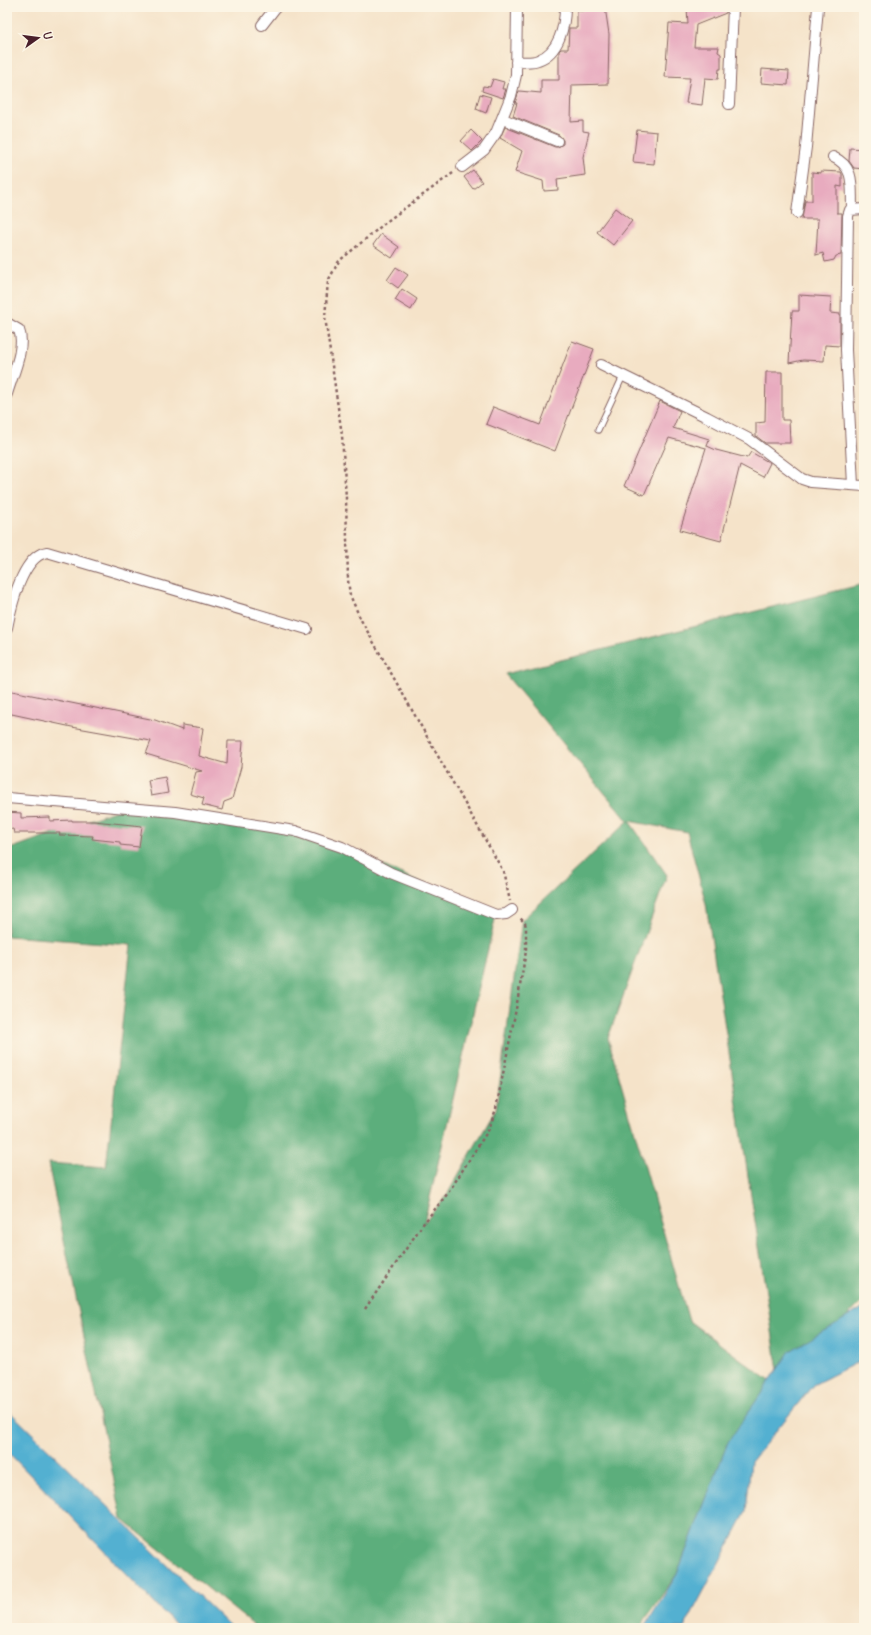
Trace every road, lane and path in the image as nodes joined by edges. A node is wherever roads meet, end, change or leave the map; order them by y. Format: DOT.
graph roads {
  1 [pos="276,7"];
  2 [pos="517,7"];
  3 [pos="565,7"];
  4 [pos="733,7"];
  5 [pos="818,7"];
  6 [pos="262,25"];
  7 [pos="516,62"];
  8 [pos="729,104"];
  9 [pos="503,119"];
  10 [pos="557,141"];
  11 [pos="833,157"];
  12 [pos="462,167"];
  13 [pos="852,209"];
  14 [pos="864,209"];
  15 [pos="797,213"];
  16 [pos="7,323"];
  17 [pos="601,365"];
  18 [pos="623,376"];
  19 [pos="7,394"];
  20 [pos="598,430"];
  21 [pos="854,485"];
  22 [pos="864,486"];
  23 [pos="7,628"];
  24 [pos="307,629"];
  25 [pos="7,798"];
  26 [pos="512,910"];
  27 [pos="366,1309"];
  1 -- 6 [label="street"];
  2 -- 7 [label="street"];
  3 -- 7 [label="street"];
  4 -- 8 [label="street"];
  5 -- 15 [label="street"];
  7 -- 9 [label="street"];
  9 -- 10 [label="street"];
  9 -- 12 [label="street"];
  11 -- 13 [label="street"];
  12 -- 26 [label="path"];
  13 -- 14 [label="street"];
  13 -- 21 [label="street"];
  16 -- 19 [label="street"];
  17 -- 18 [label="street"];
  18 -- 20 [label="lane"];
  18 -- 21 [label="street"];
  21 -- 22 [label="street"];
  23 -- 24 [label="street"];
  25 -- 26 [label="street"];
  26 -- 27 [label="path"];
}
